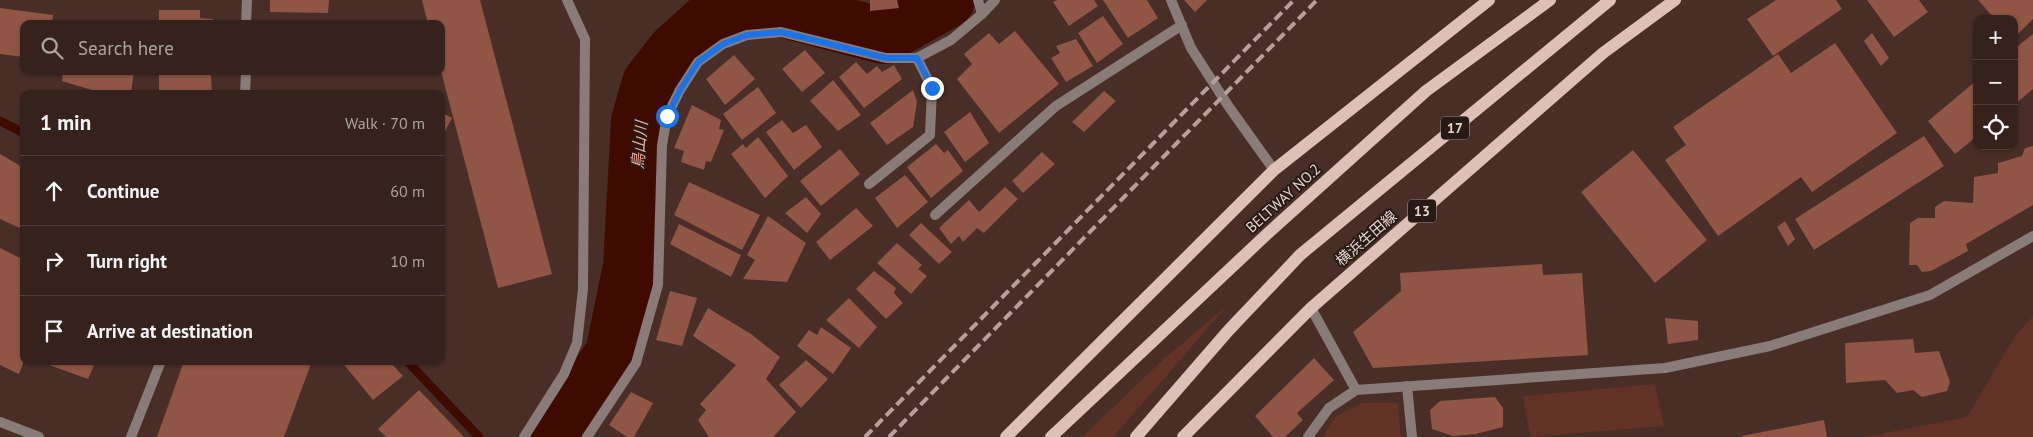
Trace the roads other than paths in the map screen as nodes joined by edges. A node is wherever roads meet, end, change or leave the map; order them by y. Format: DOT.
graph roads {
  1 [pos="247,0"];
  2 [pos="567,0"];
  3 [pos="978,0"];
  4 [pos="995,0"];
  5 [pos="1171,0"];
  6 [pos="1489,0"];
  7 [pos="1550,0"];
  8 [pos="1610,0"];
  9 [pos="1675,0"];
  10 [pos="982,14"];
  11 [pos="246,20"];
  12 [pos="1182,25"];
  13 [pos="917,58"];
  14 [pos="246,75"];
  15 [pos="245,90"];
  16 [pos="1274,170"];
  17 [pos="869,184"];
  18 [pos="935,215"];
  19 [pos="2033,236"];
  20 [pos="1311,308"];
  21 [pos="159,365"];
  22 [pos="1407,386"];
  23 [pos="1356,390"];
  24 [pos="0,422"];
  25 [pos="39,437"];
  26 [pos="131,437"];
  27 [pos="524,437"];
  28 [pos="587,437"];
  29 [pos="1006,437"];
  30 [pos="1051,437"];
  31 [pos="1136,437"];
  32 [pos="1183,437"];
  33 [pos="1308,437"];
  34 [pos="1412,437"];
  1 -- 11 [label="street"];
  2 -- 27 [label="street"];
  3 -- 10 [label="street"];
  4 -- 10 [label="street"];
  5 -- 12 [label="street"];
  6 -- 16 [label="main road"];
  7 -- 30 [label="main road, BELTWAY NO.2"];
  8 -- 31 [label="main road, 17"];
  9 -- 20 [label="main road, 横浜生田線 / 13"];
  10 -- 13 [label="street"];
  12 -- 16 [label="street"];
  12 -- 18 [label="street"];
  13 -- 17 [label="street"];
  13 -- 28 [label="street"];
  14 -- 15 [label="street"];
  16 -- 29 [label="main road"];
  19 -- 22 [label="street"];
  20 -- 23 [label="street"];
  20 -- 32 [label="main road, 横浜生田線 / 13"];
  21 -- 26 [label="street"];
  22 -- 23 [label="street"];
  22 -- 34 [label="street"];
  23 -- 33 [label="street"];
  24 -- 25 [label="street"];
}
